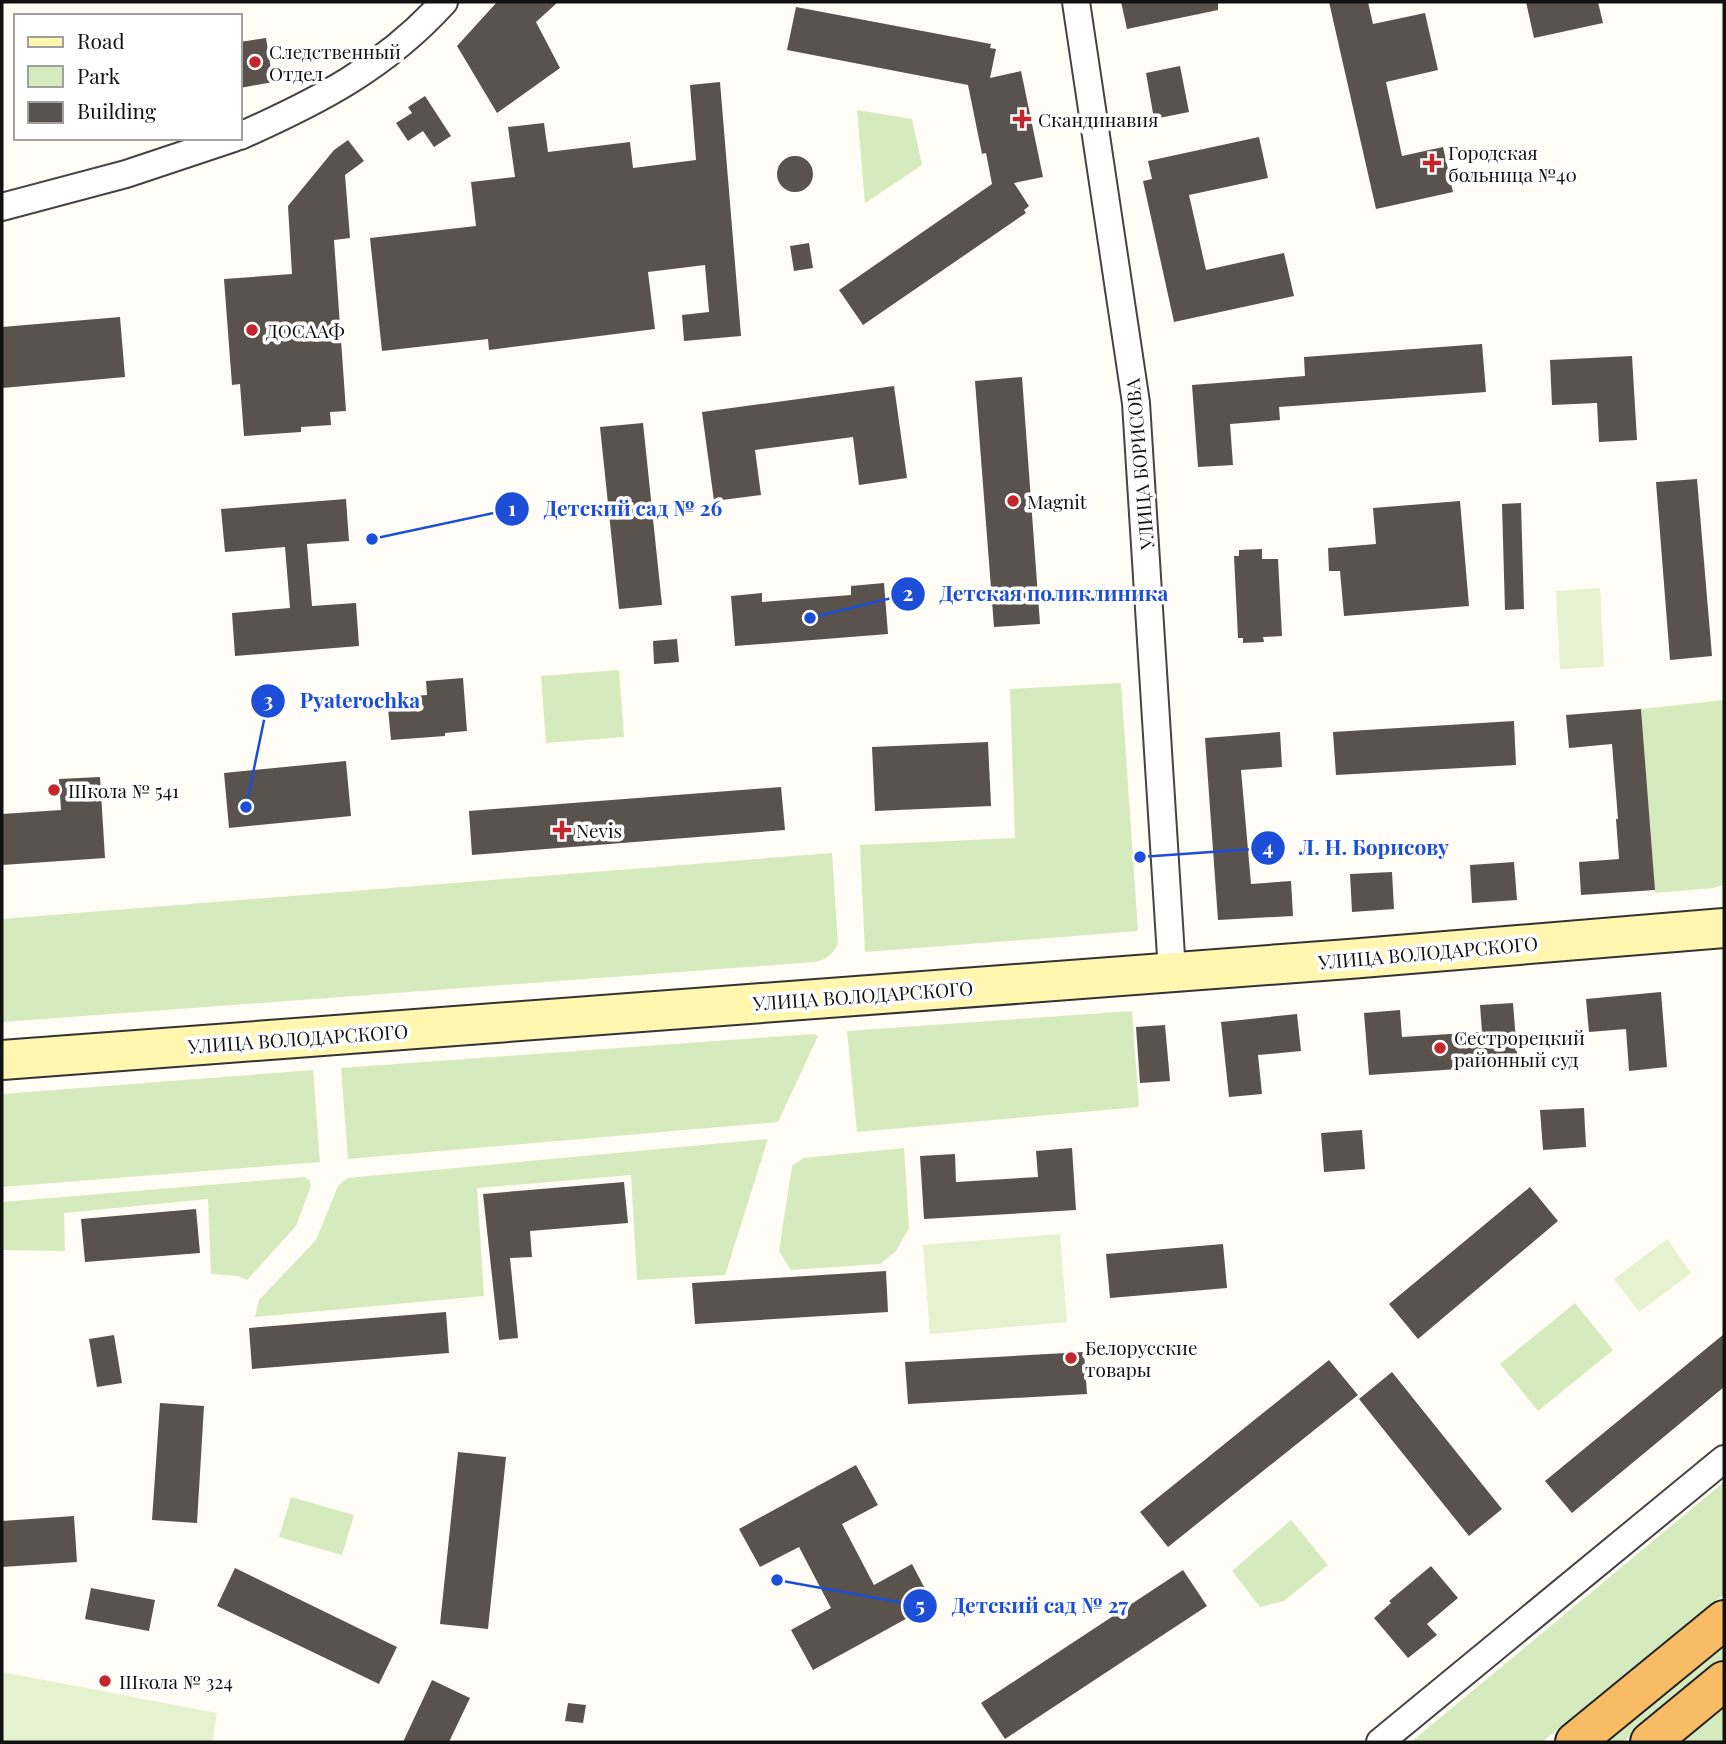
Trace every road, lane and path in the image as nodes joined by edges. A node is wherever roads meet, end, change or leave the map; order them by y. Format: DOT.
graph roads {
  1 [pos="444,2"];
  2 [pos="1076,2"];
  3 [pos="242,135"];
  4 [pos="228,140"];
  5 [pos="2,207"];
  6 [pos="1724,928"];
  7 [pos="1172,972"];
  8 [pos="2,1060"];
  9 [pos="1724,1459"];
  10 [pos="1724,1619"];
  11 [pos="1724,1681"];
  12 [pos="1380,1742"];
  13 [pos="1575,1742"];
  14 [pos="1650,1742"];
  1 -- 3 [label="street"];
  2 -- 7 [label="street, УЛИЦА БОРИСОВА"];
  4 -- 5 [label="street"];
  6 -- 7 [label="main road, УЛИЦА ВОЛОДАРСКОГО"];
  7 -- 8 [label="main road, УЛИЦА ВОЛОДАРСКОГО"];
  9 -- 12 [label="street"];
  10 -- 13 [label="highway"];
  11 -- 14 [label="highway"];
}
